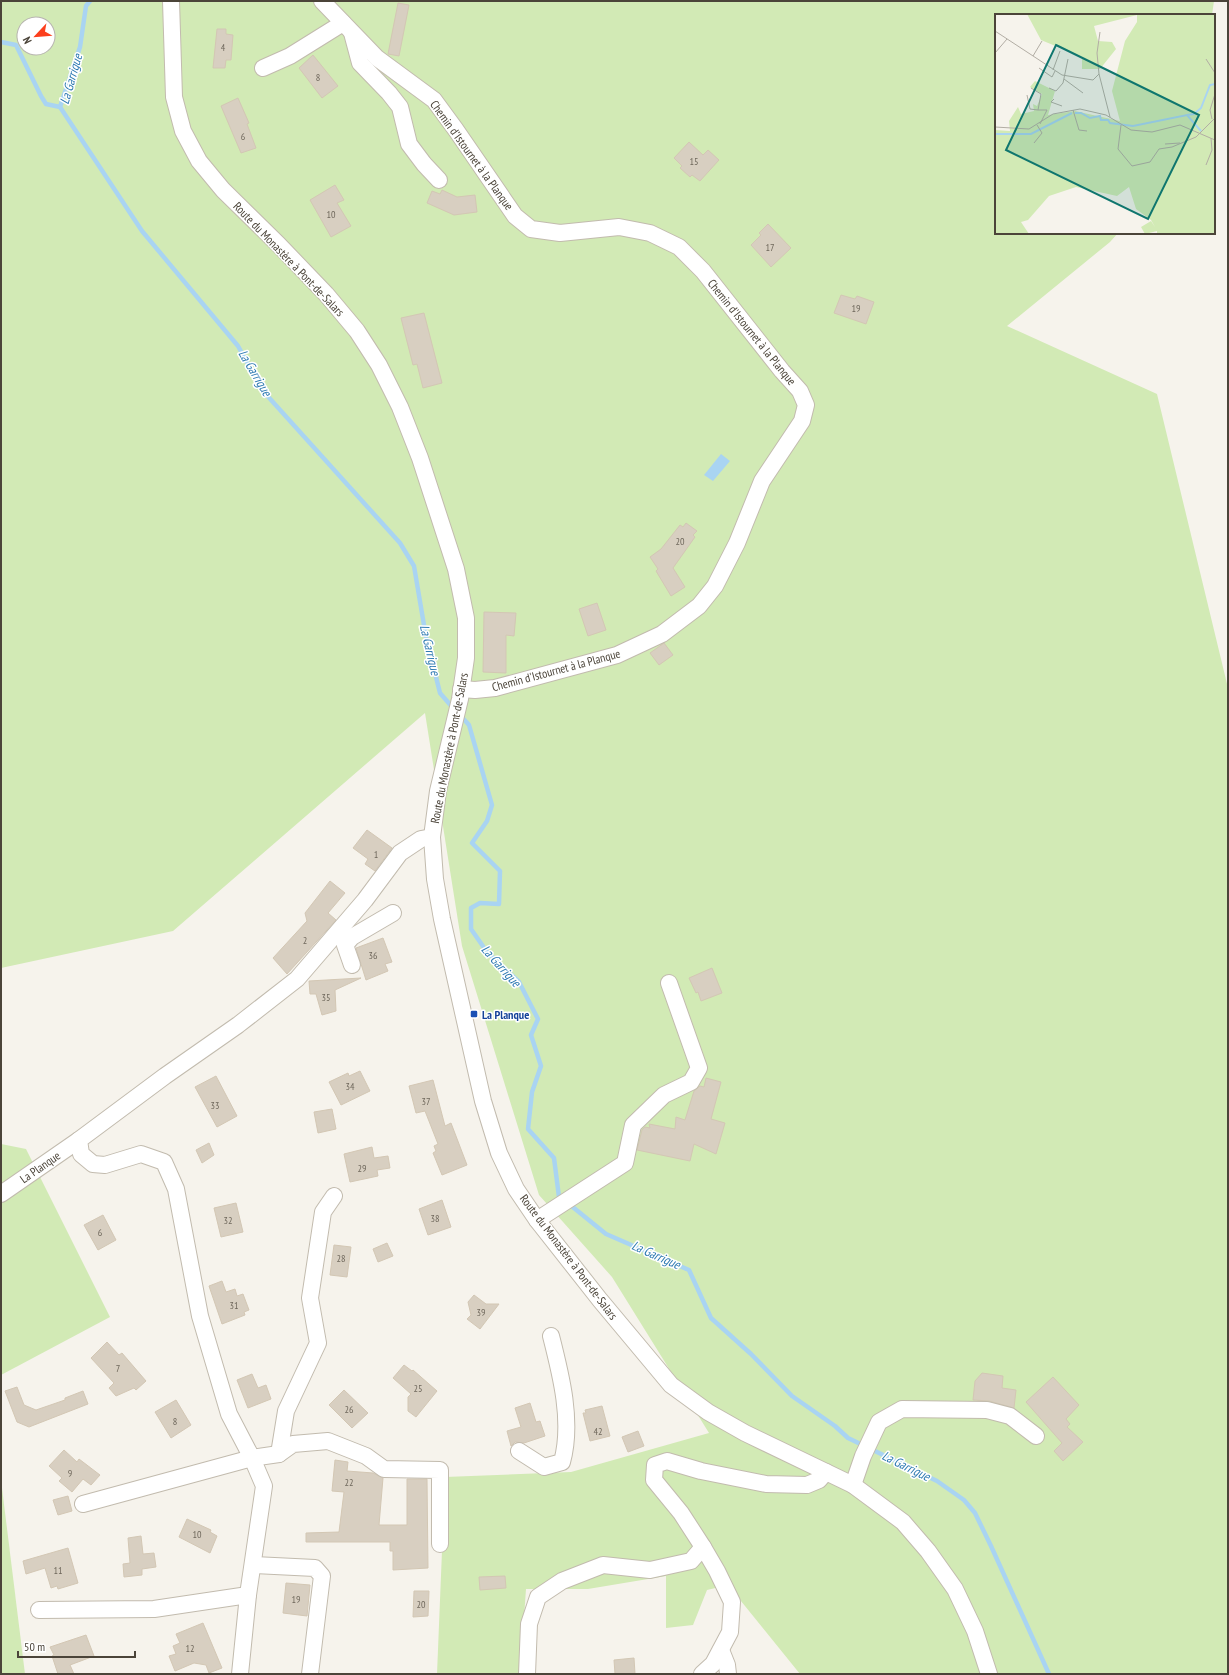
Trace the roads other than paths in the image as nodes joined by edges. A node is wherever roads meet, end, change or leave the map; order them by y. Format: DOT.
graph roads {
  1 [pos="171,1"];
  2 [pos="322,1"];
  3 [pos="347,28"];
  4 [pos="263,68"];
  5 [pos="439,180"];
  6 [pos="461,694"];
  7 [pos="432,837"];
  8 [pos="393,913"];
  9 [pos="352,965"];
  10 [pos="669,983"];
  11 [pos="79,1140"];
  12 [pos="1,1194"];
  13 [pos="334,1196"];
  14 [pos="537,1220"];
  15 [pos="551,1336"];
  16 [pos="1036,1436"];
  17 [pos="519,1451"];
  18 [pos="279,1454"];
  19 [pos="252,1458"];
  20 [pos="826,1472"];
  21 [pos="853,1485"];
  22 [pos="83,1504"];
  23 [pos="440,1544"];
  24 [pos="703,1547"];
  25 [pos="254,1565"];
  26 [pos="248,1595"];
  27 [pos="39,1610"];
  28 [pos="721,1650"];
  29 [pos="240,1674"];
  30 [pos="310,1674"];
  31 [pos="527,1674"];
  32 [pos="702,1674"];
  33 [pos="728,1674"];
  34 [pos="989,1674"];
  1 -- 6 [label="street, Route du Monastère à Pont-de-Salars"];
  2 -- 3 [label="street, Chemin d'Istournet à la Planque"];
  3 -- 4 [label="street"];
  3 -- 5 [label="street"];
  3 -- 6 [label="street, Chemin d'Istournet à la Planque"];
  6 -- 7 [label="street, Route du Monastère à Pont-de-Salars"];
  7 -- 11 [label="street, La Planque"];
  7 -- 14 [label="street, Route du Monastère à Pont-de-Salars"];
  8 -- 9 [label="street"];
  10 -- 14 [label="street"];
  11 -- 12 [label="street, La Planque"];
  11 -- 19 [label="street"];
  13 -- 18 [label="street"];
  14 -- 20 [label="street, Route du Monastère à Pont-de-Salars"];
  15 -- 17 [label="street"];
  16 -- 21 [label="street"];
  18 -- 19 [label="street"];
  18 -- 23 [label="street"];
  19 -- 22 [label="street"];
  19 -- 25 [label="street"];
  20 -- 21 [label="street, Route du Monastère à Pont-de-Salars"];
  20 -- 24 [label="street"];
  21 -- 34 [label="street, Route du Monastère à Pont-de-Salars"];
  24 -- 28 [label="street"];
  24 -- 31 [label="street"];
  25 -- 26 [label="street"];
  25 -- 30 [label="street"];
  26 -- 27 [label="street"];
  26 -- 29 [label="street"];
  28 -- 32 [label="street"];
  28 -- 33 [label="street"];
}
